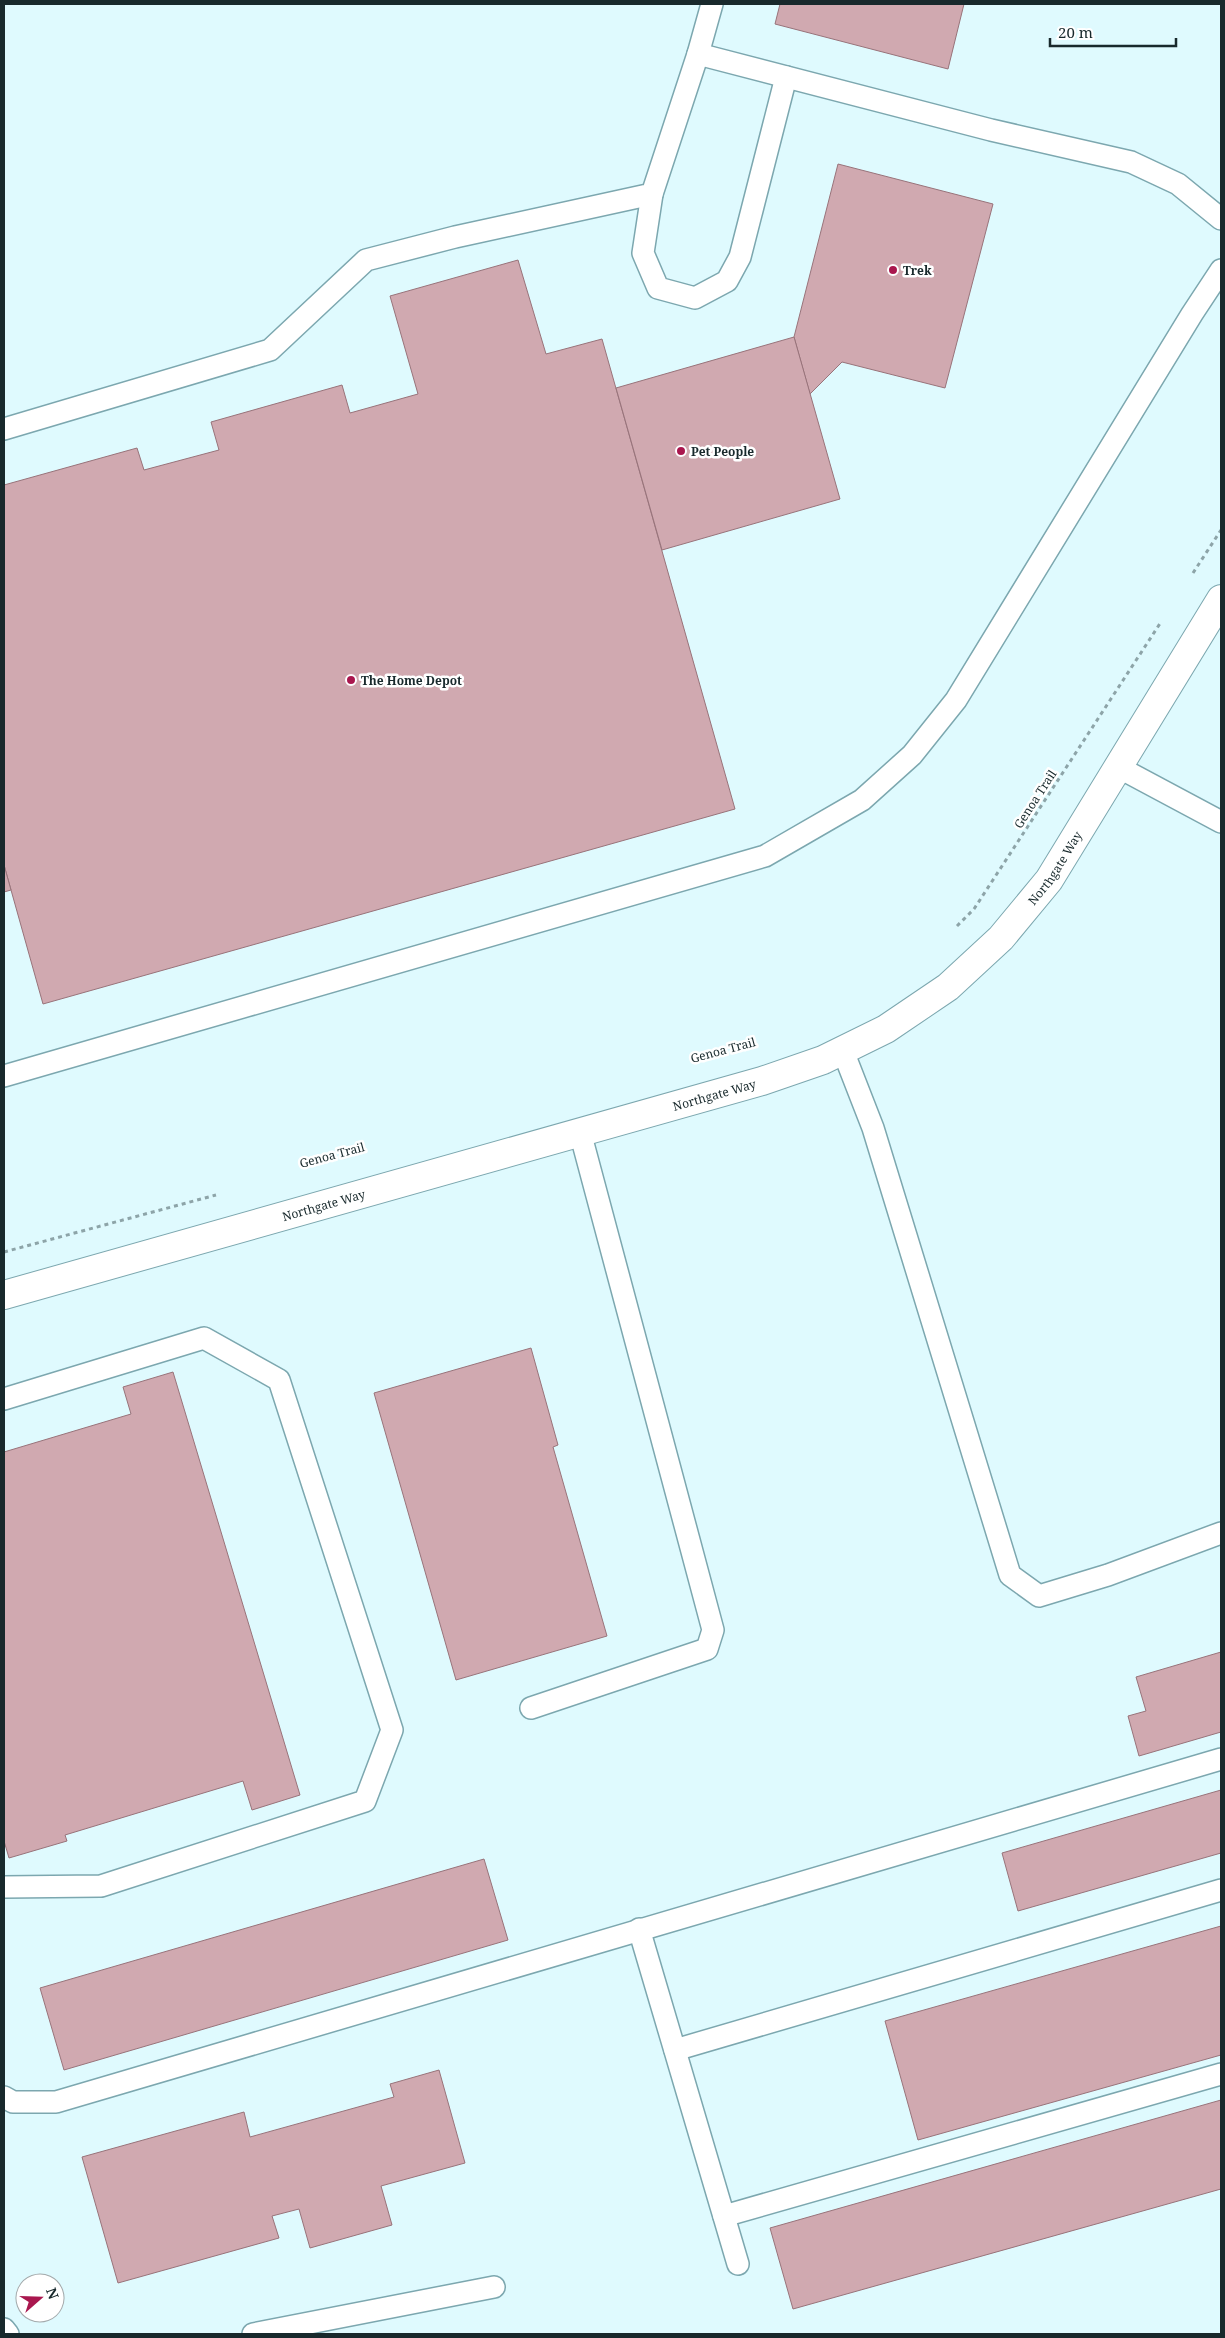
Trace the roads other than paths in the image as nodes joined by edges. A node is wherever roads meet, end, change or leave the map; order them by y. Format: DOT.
graph roads {
  1 [pos="712,4"];
  2 [pos="698,54"];
  3 [pos="786,77"];
  4 [pos="652,194"];
  5 [pos="1221,219"];
  6 [pos="1221,270"];
  7 [pos="4,429"];
  8 [pos="1221,599"];
  9 [pos="1118,767"];
  10 [pos="1221,822"];
  11 [pos="843,1050"];
  12 [pos="4,1076"];
  13 [pos="580,1132"];
  14 [pos="4,1295"];
  15 [pos="4,1399"];
  16 [pos="1221,1533"];
  17 [pos="531,1708"];
  18 [pos="1221,1759"];
  19 [pos="4,1887"];
  20 [pos="1221,1890"];
  21 [pos="639,1929"];
  22 [pos="675,2050"];
  23 [pos="1221,2074"];
  24 [pos="4,2096"];
  25 [pos="724,2216"];
  26 [pos="738,2264"];
  27 [pos="494,2287"];
  28 [pos="4,2329"];
  29 [pos="8,2334"];
  30 [pos="253,2334"];
  1 -- 2 [label="lane"];
  2 -- 3 [label="lane"];
  2 -- 4 [label="lane"];
  3 -- 4 [label="lane"];
  3 -- 5 [label="lane"];
  4 -- 7 [label="lane"];
  6 -- 12 [label="lane"];
  8 -- 9 [label="street, Northgate Way"];
  9 -- 10 [label="lane"];
  9 -- 11 [label="street, Northgate Way"];
  11 -- 13 [label="street, Northgate Way"];
  11 -- 16 [label="lane"];
  13 -- 14 [label="street, Northgate Way"];
  13 -- 17 [label="lane"];
  15 -- 19 [label="lane"];
  18 -- 21 [label="lane"];
  20 -- 22 [label="lane"];
  21 -- 22 [label="lane"];
  21 -- 24 [label="lane"];
  22 -- 25 [label="lane"];
  23 -- 25 [label="lane"];
  25 -- 26 [label="lane"];
  27 -- 30 [label="lane"];
  28 -- 29 [label="lane"];
}
